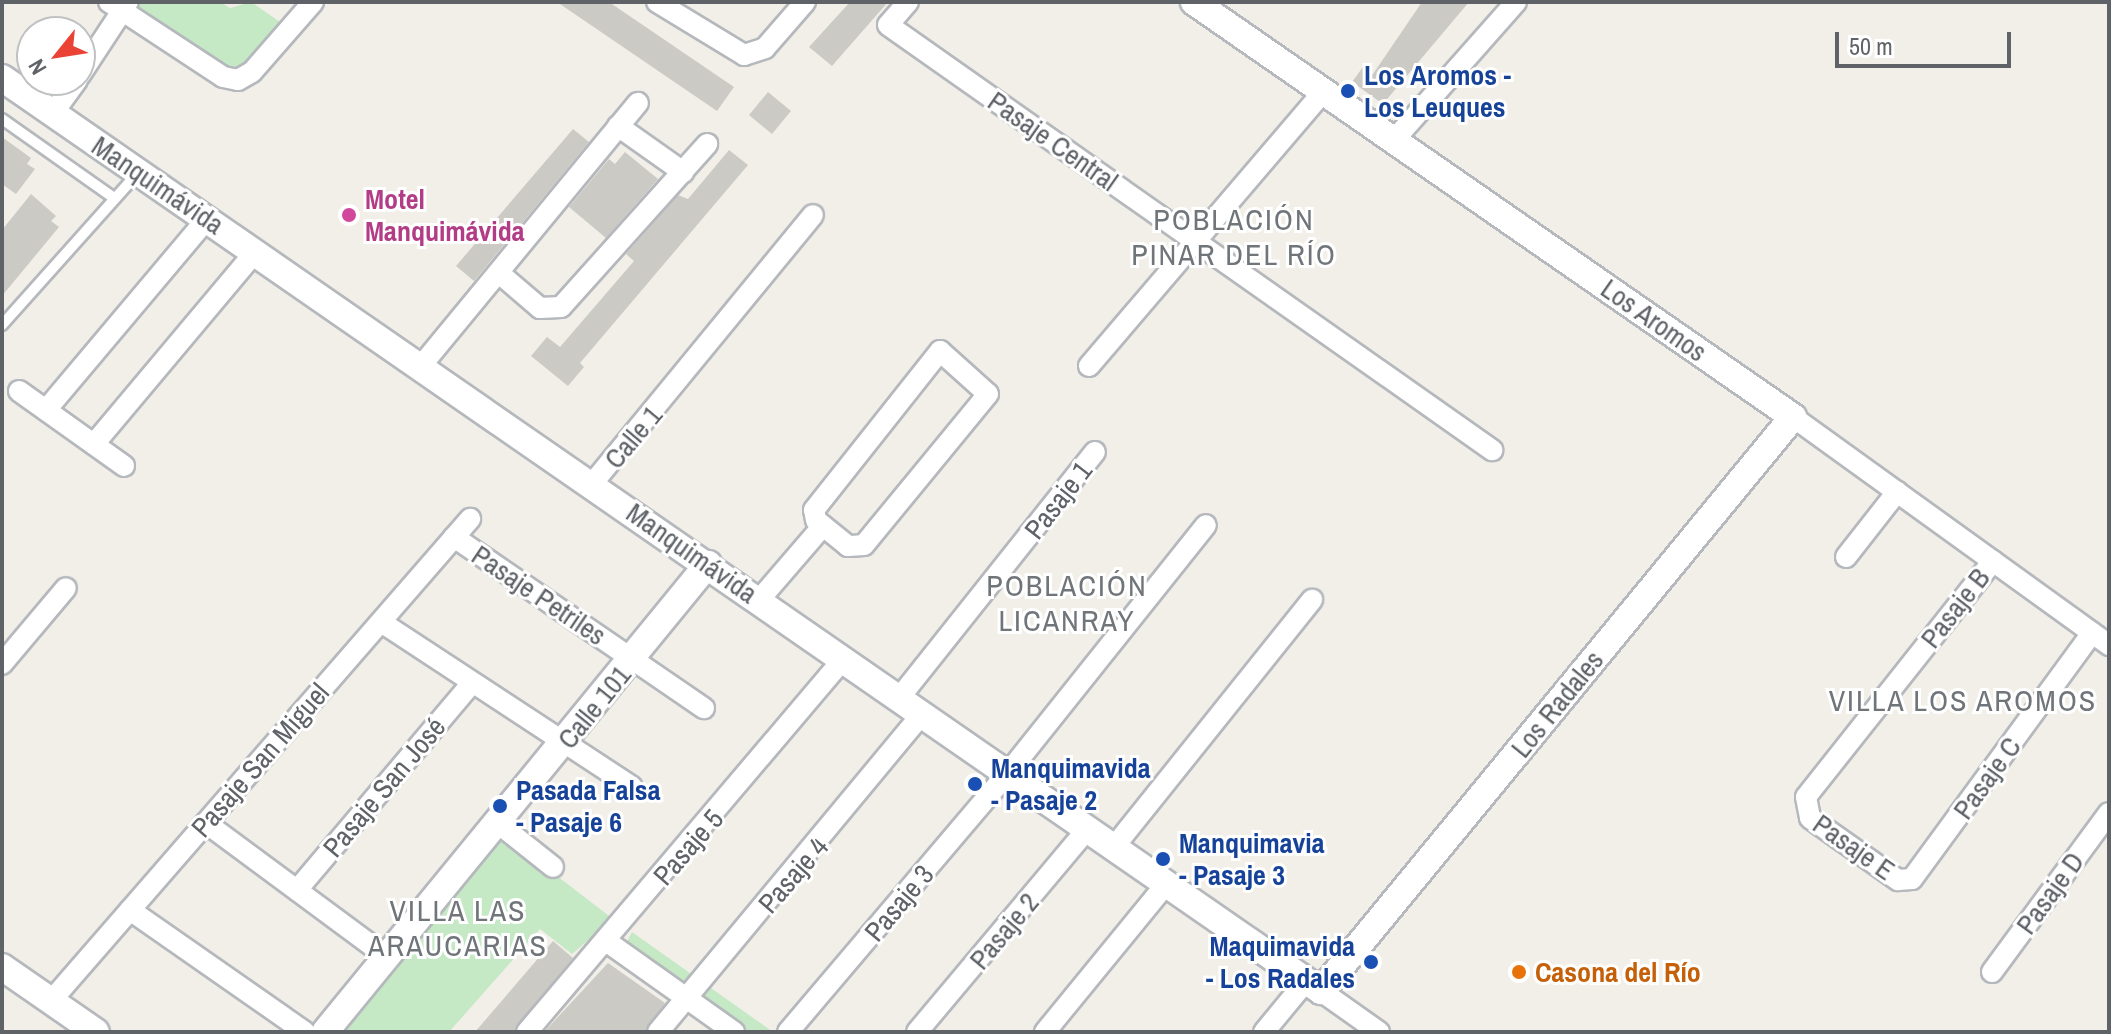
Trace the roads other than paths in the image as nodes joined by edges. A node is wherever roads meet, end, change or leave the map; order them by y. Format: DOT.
graph roads {
  1 [pos="313,2"];
  2 [pos="657,2"];
  3 [pos="805,2"];
  4 [pos="908,2"];
  5 [pos="1194,2"];
  6 [pos="1516,2"];
  7 [pos="119,5"];
  8 [pos="96,46"];
  9 [pos="2,78"];
  10 [pos="1323,92"];
  11 [pos="65,96"];
  12 [pos="638,103"];
  13 [pos="53,113"];
  14 [pos="2,119"];
  15 [pos="618,126"];
  16 [pos="1394,140"];
  17 [pos="707,144"];
  18 [pos="139,172"];
  19 [pos="683,172"];
  20 [pos="111,196"];
  21 [pos="813,215"];
  22 [pos="207,219"];
  23 [pos="1199,244"];
  24 [pos="255,252"];
  25 [pos="499,273"];
  26 [pos="2,325"];
  27 [pos="421,366"];
  28 [pos="1089,366"];
  29 [pos="19,391"];
  30 [pos="46,410"];
  31 [pos="1793,417"];
  32 [pos="94,444"];
  33 [pos="1492,450"];
  34 [pos="1095,452"];
  35 [pos="124,466"];
  36 [pos="592,484"];
  37 [pos="1897,492"];
  38 [pos="470,519"];
  39 [pos="1206,525"];
  40 [pos="822,527"];
  41 [pos="454,537"];
  42 [pos="1846,557"];
  43 [pos="1993,561"];
  44 [pos="708,564"];
  45 [pos="66,588"];
  46 [pos="760,599"];
  47 [pos="1312,600"];
  48 [pos="381,622"];
  49 [pos="2092,633"];
  50 [pos="2109,645"];
  51 [pos="844,658"];
  52 [pos="633,659"];
  53 [pos="2,664"];
  54 [pos="471,684"];
  55 [pos="900,697"];
  56 [pos="704,708"];
  57 [pos="923,713"];
  58 [pos="562,747"];
  59 [pos="1008,773"];
  60 [pos="632,787"];
  61 [pos="1804,808"];
  62 [pos="2109,813"];
  63 [pos="206,823"];
  64 [pos="499,824"];
  65 [pos="1088,828"];
  66 [pos="1114,847"];
  67 [pos="553,867"];
  68 [pos="1908,881"];
  69 [pos="1167,883"];
  70 [pos="297,890"];
  71 [pos="130,910"];
  72 [pos="606,941"];
  73 [pos="387,957"];
  74 [pos="2,967"];
  75 [pos="1992,972"];
  76 [pos="1313,986"];
  77 [pos="687,998"];
  78 [pos="51,1001"];
  79 [pos="96,1032"];
  80 [pos="305,1032"];
  81 [pos="325,1032"];
  82 [pos="527,1032"];
  83 [pos="658,1032"];
  84 [pos="734,1032"];
  85 [pos="788,1032"];
  86 [pos="917,1032"];
  87 [pos="1045,1032"];
  88 [pos="1264,1032"];
  89 [pos="1379,1032"];
  1 -- 7 [label="street"];
  2 -- 3 [label="street"];
  4 -- 23 [label="street, Pasaje Central"];
  5 -- 10 [label="street, Los Aromos"];
  6 -- 16 [label="street"];
  7 -- 8 [label="street"];
  9 -- 13 [label="street, Manquimávida"];
  10 -- 16 [label="street, Los Aromos"];
  10 -- 23 [label="street"];
  11 -- 13 [label="street"];
  12 -- 15 [label="street"];
  13 -- 18 [label="street, Manquimávida"];
  14 -- 20 [label="lane"];
  15 -- 19 [label="street"];
  15 -- 25 [label="street"];
  16 -- 31 [label="street, Los Aromos"];
  17 -- 19 [label="street"];
  18 -- 20 [label="lane"];
  18 -- 22 [label="street, Manquimávida"];
  19 -- 25 [label="street"];
  20 -- 26 [label="lane"];
  21 -- 36 [label="street, Calle 1"];
  22 -- 24 [label="street, Manquimávida"];
  22 -- 30 [label="street"];
  23 -- 28 [label="street"];
  23 -- 33 [label="street, Pasaje Central"];
  24 -- 27 [label="street, Manquimávida"];
  24 -- 32 [label="street"];
  25 -- 27 [label="street"];
  27 -- 36 [label="street, Manquimávida"];
  29 -- 30 [label="street"];
  30 -- 32 [label="street"];
  31 -- 37 [label="street, Los Aromos"];
  31 -- 76 [label="street, Los Radales"];
  32 -- 35 [label="street"];
  34 -- 55 [label="street, Pasaje 1"];
  36 -- 44 [label="street, Manquimávida"];
  37 -- 42 [label="street"];
  37 -- 43 [label="street, Los Aromos"];
  38 -- 41 [label="street, Pasaje San Miguel"];
  39 -- 59 [label="street"];
  40 -- 40 [label="street"];
  40 -- 46 [label="street"];
  41 -- 48 [label="street, Pasaje San Miguel"];
  41 -- 52 [label="street, Pasaje Petriles"];
  43 -- 49 [label="street, Los Aromos"];
  43 -- 61 [label="street, Pasaje B"];
  44 -- 46 [label="street, Manquimávida"];
  44 -- 52 [label="street, Calle 101"];
  45 -- 53 [label="street"];
  46 -- 51 [label="street, Manquimávida"];
  47 -- 66 [label="street"];
  48 -- 54 [label="street"];
  48 -- 63 [label="street, Pasaje San Miguel"];
  49 -- 50 [label="street, Los Aromos"];
  49 -- 68 [label="street, Pasaje C"];
  51 -- 55 [label="street, Manquimávida"];
  51 -- 72 [label="street, Pasaje 5"];
  52 -- 56 [label="street, Pasaje Petriles"];
  52 -- 58 [label="street, Calle 101"];
  54 -- 58 [label="street"];
  54 -- 70 [label="street, Pasaje San José"];
  55 -- 57 [label="street, Manquimávida"];
  57 -- 59 [label="street, Manquimávida"];
  57 -- 77 [label="street, Pasaje 4"];
  58 -- 60 [label="street"];
  58 -- 64 [label="street, Calle 101"];
  59 -- 65 [label="street, Manquimávida"];
  59 -- 85 [label="street, Pasaje 3"];
  61 -- 68 [label="street, Pasaje E"];
  62 -- 75 [label="street, Pasaje D"];
  63 -- 70 [label="street"];
  63 -- 71 [label="street, Pasaje San Miguel"];
  64 -- 67 [label="street"];
  64 -- 73 [label="street, Calle 101"];
  65 -- 66 [label="street, Manquimávida"];
  65 -- 86 [label="street, Pasaje 2"];
  66 -- 69 [label="street, Manquimávida"];
  69 -- 76 [label="street, Manquimávida"];
  69 -- 87 [label="street"];
  70 -- 73 [label="street"];
  71 -- 78 [label="street, Pasaje San Miguel"];
  71 -- 80 [label="street"];
  72 -- 77 [label="street"];
  72 -- 82 [label="street, Pasaje 5"];
  73 -- 81 [label="street, Calle 101"];
  74 -- 78 [label="street"];
  76 -- 88 [label="street"];
  76 -- 89 [label="street, Manquimávida"];
  77 -- 83 [label="street, Pasaje 4"];
  77 -- 84 [label="street"];
  78 -- 79 [label="street"];
}
